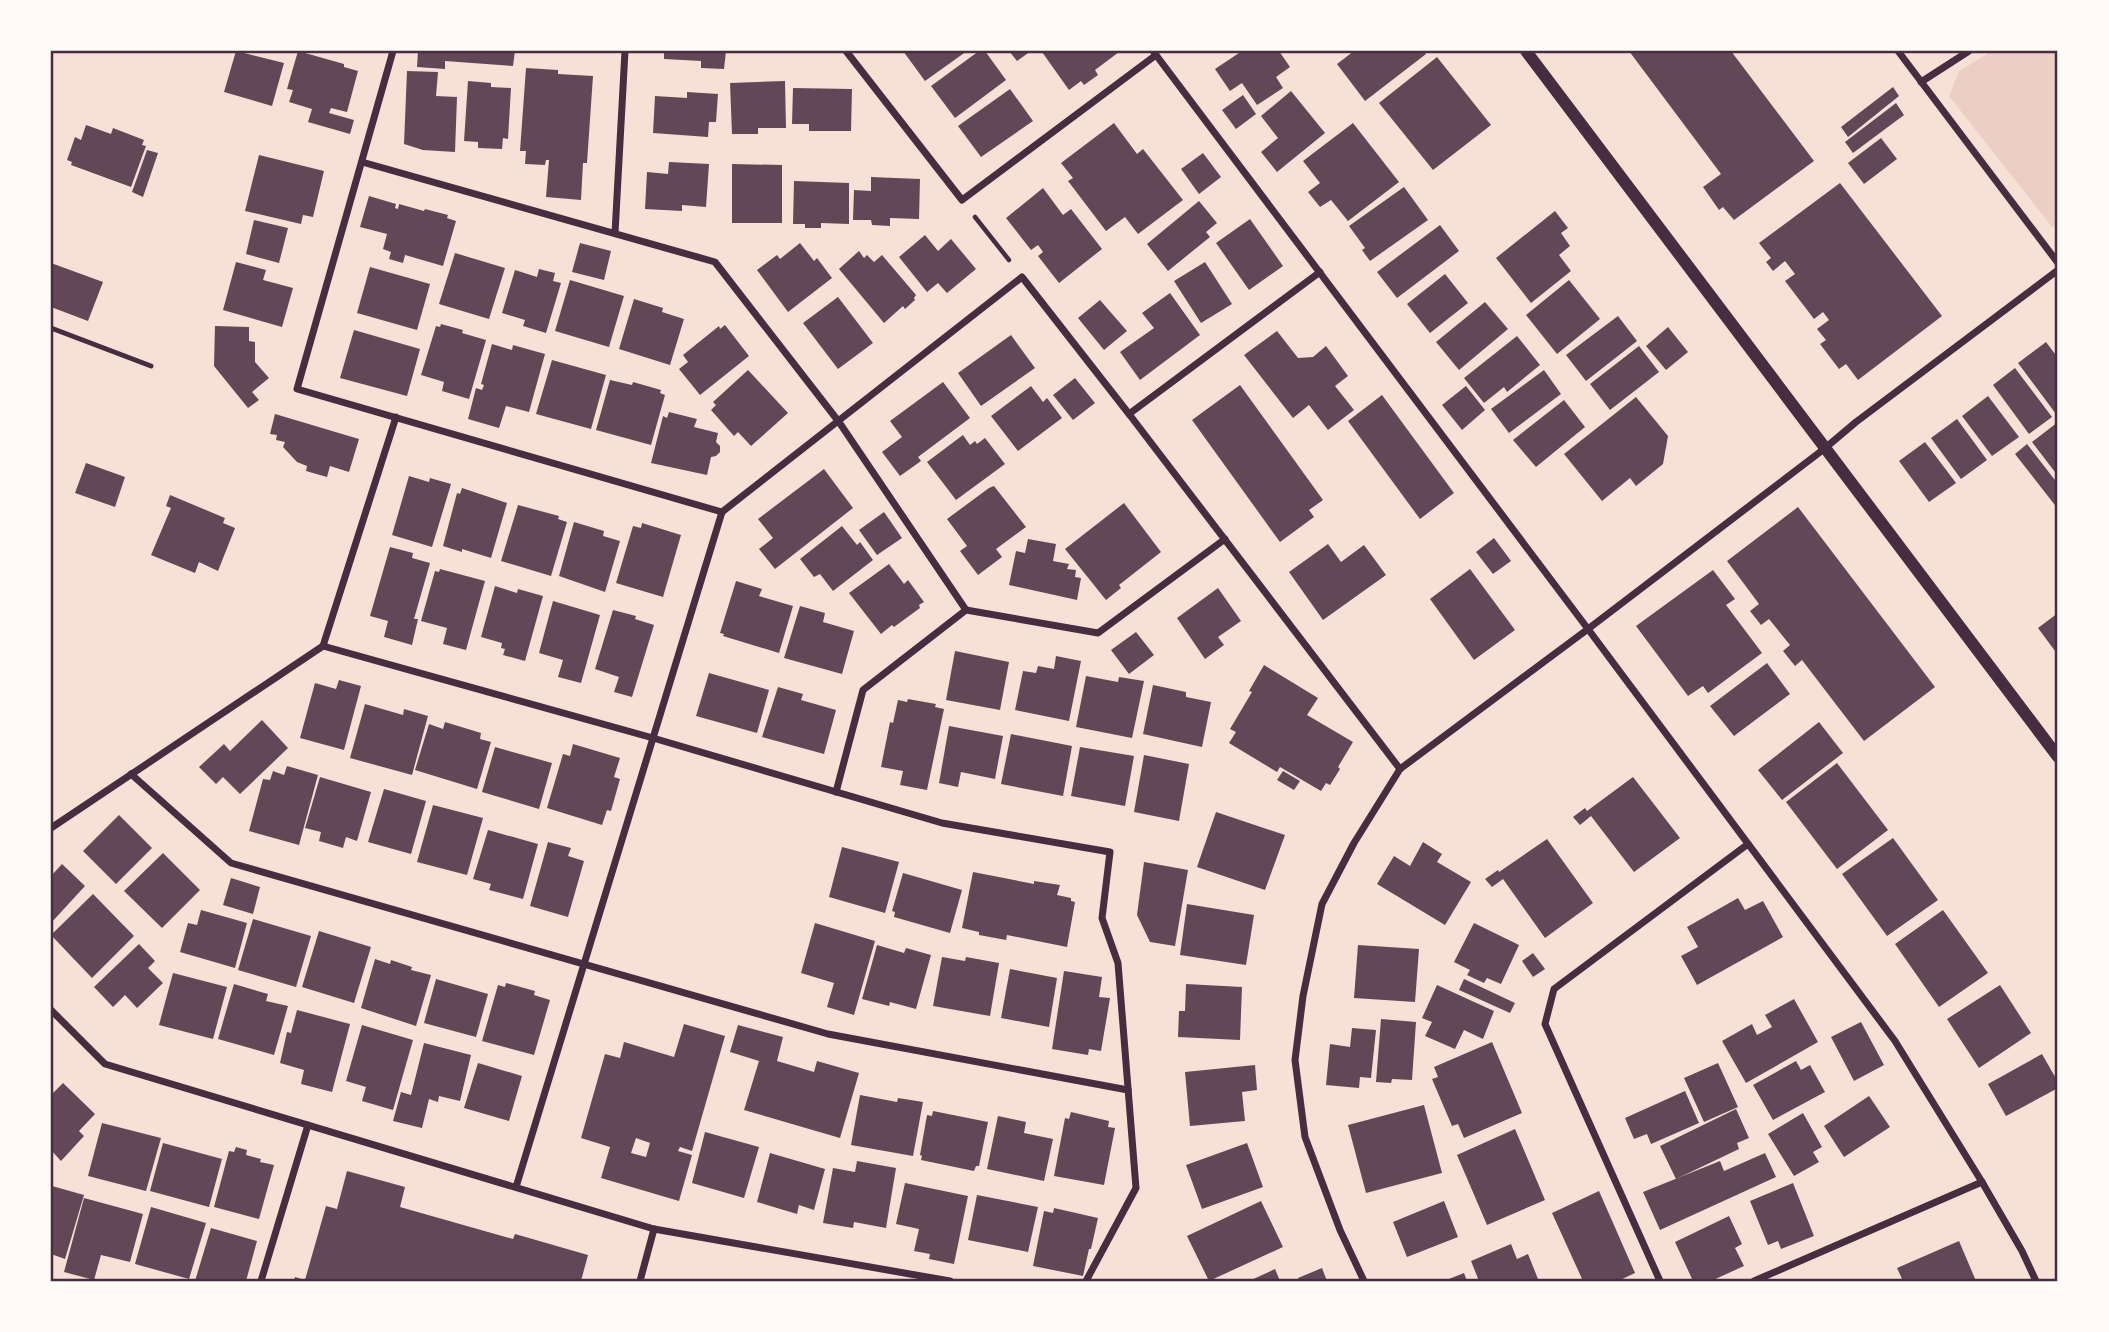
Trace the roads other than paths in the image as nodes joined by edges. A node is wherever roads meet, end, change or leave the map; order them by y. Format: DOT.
graph roads {
  1 [pos="393,51"];
  2 [pos="625,51"];
  3 [pos="846,51"];
  4 [pos="1526,51"];
  5 [pos="1898,51"];
  6 [pos="1969,51"];
  7 [pos="1155,53"];
  8 [pos="1921,82"];
  9 [pos="362,162"];
  10 [pos="615,233"];
  11 [pos="2058,263"];
  12 [pos="2058,270"];
  13 [pos="1320,272"];
  14 [pos="51,328"];
  15 [pos="151,366"];
  16 [pos="1129,414"];
  17 [pos="396,417"];
  18 [pos="839,422"];
  19 [pos="1824,449"];
  20 [pos="722,512"];
  21 [pos="1225,539"];
  22 [pos="965,610"];
  23 [pos="1588,629"];
  24 [pos="323,646"];
  25 [pos="653,738"];
  26 [pos="2058,757"];
  27 [pos="1400,769"];
  28 [pos="131,774"];
  29 [pos="836,792"];
  30 [pos="51,828"];
  31 [pos="1748,844"];
  32 [pos="584,964"];
  33 [pos="51,1010"];
  34 [pos="1128,1090"];
  35 [pos="308,1125"];
  36 [pos="1982,1182"];
  37 [pos="516,1187"];
  38 [pos="654,1229"];
  39 [pos="261,1281"];
  40 [pos="640,1281"];
  41 [pos="950,1281"];
  42 [pos="1086,1281"];
  43 [pos="1363,1281"];
  44 [pos="1660,1281"];
  45 [pos="1755,1281"];
  46 [pos="2036,1281"];
  1 -- 9 [label="street"];
  2 -- 10 [label="street"];
  3 -- 7 [label="street"];
  4 -- 19 [label="street"];
  5 -- 8 [label="street"];
  6 -- 8 [label="street"];
  7 -- 13 [label="street"];
  8 -- 11 [label="street"];
  9 -- 10 [label="street"];
  9 -- 17 [label="street"];
  10 -- 18 [label="street"];
  12 -- 19 [label="street"];
  13 -- 16 [label="street"];
  13 -- 23 [label="street"];
  14 -- 15 [label="lane"];
  16 -- 18 [label="street"];
  16 -- 21 [label="street"];
  17 -- 20 [label="street"];
  17 -- 24 [label="street"];
  18 -- 20 [label="street"];
  18 -- 22 [label="street"];
  19 -- 23 [label="street"];
  19 -- 26 [label="street"];
  20 -- 25 [label="street"];
  21 -- 22 [label="street"];
  21 -- 27 [label="street"];
  22 -- 29 [label="street"];
  23 -- 27 [label="street"];
  23 -- 31 [label="street"];
  24 -- 25 [label="street"];
  24 -- 28 [label="street"];
  25 -- 29 [label="street"];
  25 -- 32 [label="street"];
  27 -- 43 [label="street"];
  28 -- 30 [label="street"];
  28 -- 32 [label="street"];
  29 -- 34 [label="street"];
  31 -- 36 [label="street"];
  31 -- 44 [label="street"];
  32 -- 34 [label="street"];
  32 -- 37 [label="street"];
  33 -- 35 [label="street"];
  34 -- 42 [label="street"];
  35 -- 37 [label="street"];
  35 -- 39 [label="street"];
  36 -- 45 [label="street"];
  36 -- 46 [label="street"];
  37 -- 38 [label="street"];
  38 -- 40 [label="street"];
  38 -- 41 [label="street"];
}
